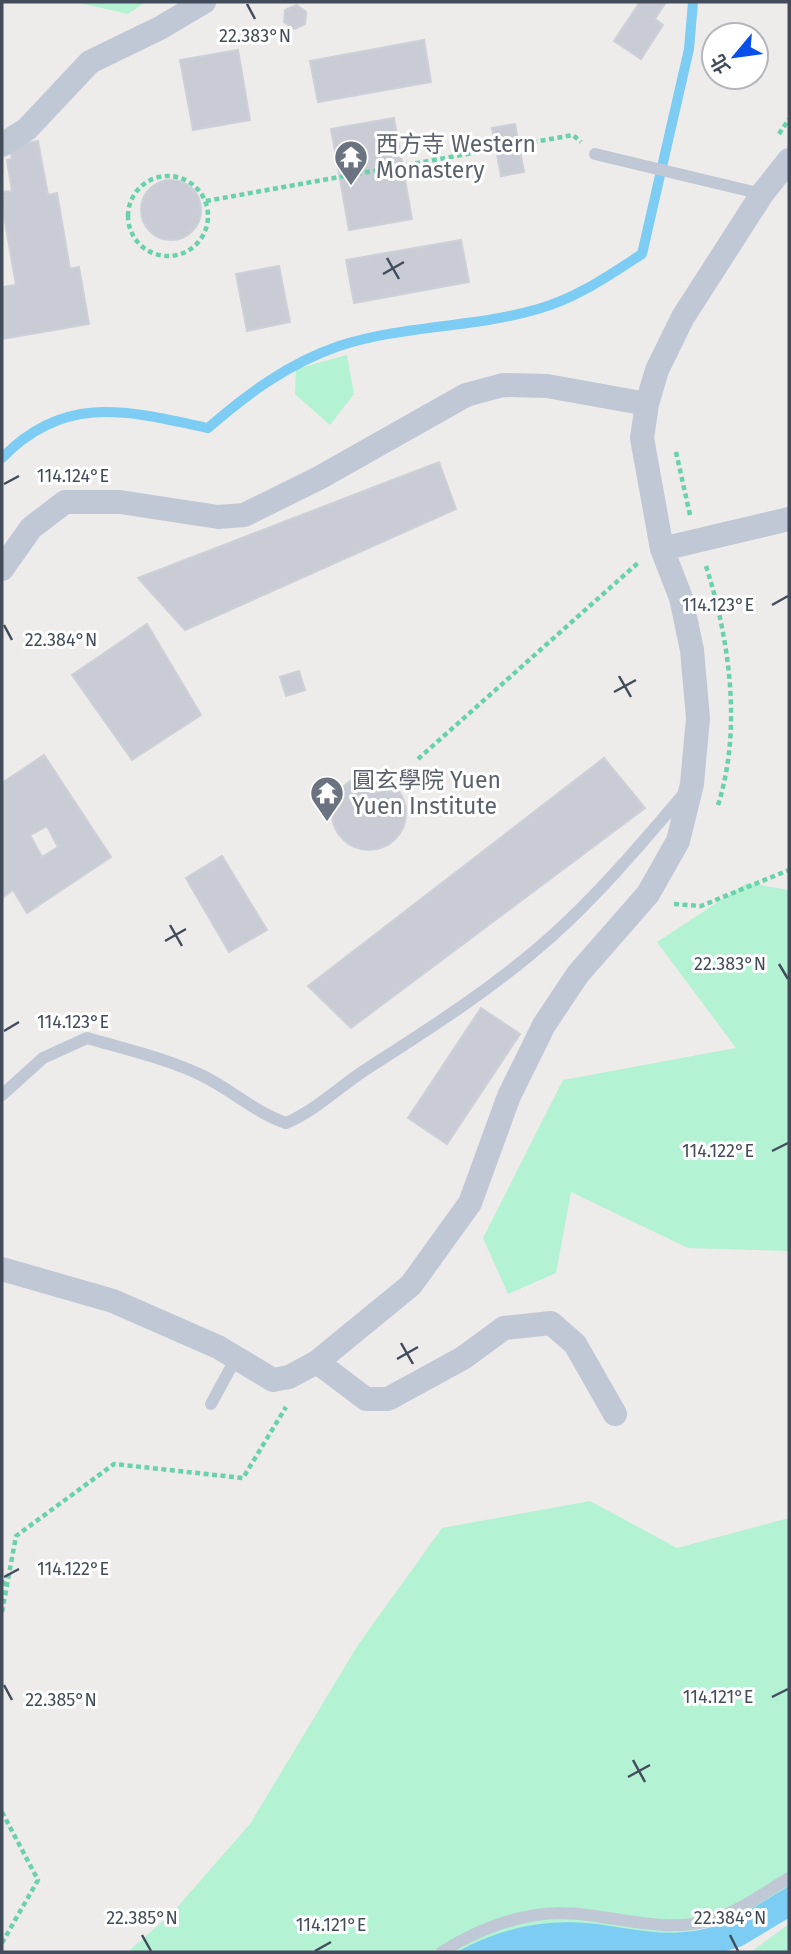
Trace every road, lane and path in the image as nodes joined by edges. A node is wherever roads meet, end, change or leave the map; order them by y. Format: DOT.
graph roads {
  1 [pos="204,2"];
  2 [pos="2,145"];
  3 [pos="595,154"];
  4 [pos="789,160"];
  5 [pos="762,194"];
  6 [pos="206,201"];
  7 [pos="647,404"];
  8 [pos="674,447"];
  9 [pos="789,519"];
  10 [pos="697,540"];
  11 [pos="653,553"];
  12 [pos="2,569"];
  13 [pos="418,759"];
  14 [pos="692,785"];
  15 [pos="715,815"];
  16 [pos="789,870"];
  17 [pos="677,893"];
  18 [pos="670,903"];
  19 [pos="665,910"];
  20 [pos="2,1095"];
  21 [pos="2,1269"];
  22 [pos="236,1358"];
  23 [pos="317,1362"];
  24 [pos="289,1403"];
  25 [pos="211,1404"];
  26 [pos="615,1414"];
  27 [pos="9,1576"];
  28 [pos="2,1585"];
  29 [pos="2,1612"];
  30 [pos="2,1812"];
  31 [pos="789,1878"];
  32 [pos="2,1943"];
  33 [pos="442,1952"];
  1 -- 2 [label="street"];
  3 -- 5 [label="lane"];
  3 -- 6 [label="path"];
  4 -- 5 [label="street"];
  5 -- 7 [label="street"];
  6 -- 6 [label="path"];
  7 -- 11 [label="street"];
  7 -- 12 [label="street"];
  8 -- 10 [label="path"];
  9 -- 10 [label="street"];
  10 -- 11 [label="street"];
  10 -- 15 [label="path"];
  11 -- 13 [label="path"];
  11 -- 14 [label="street"];
  14 -- 20 [label="lane"];
  14 -- 23 [label="street"];
  16 -- 18 [label="path"];
  17 -- 18 [label="path"];
  18 -- 19 [label="path"];
  21 -- 22 [label="street"];
  22 -- 23 [label="street"];
  22 -- 25 [label="lane"];
  23 -- 26 [label="street"];
  24 -- 27 [label="path"];
  27 -- 28 [label="path"];
  27 -- 29 [label="path"];
  30 -- 32 [label="path"];
  31 -- 33 [label="lane"];
}
